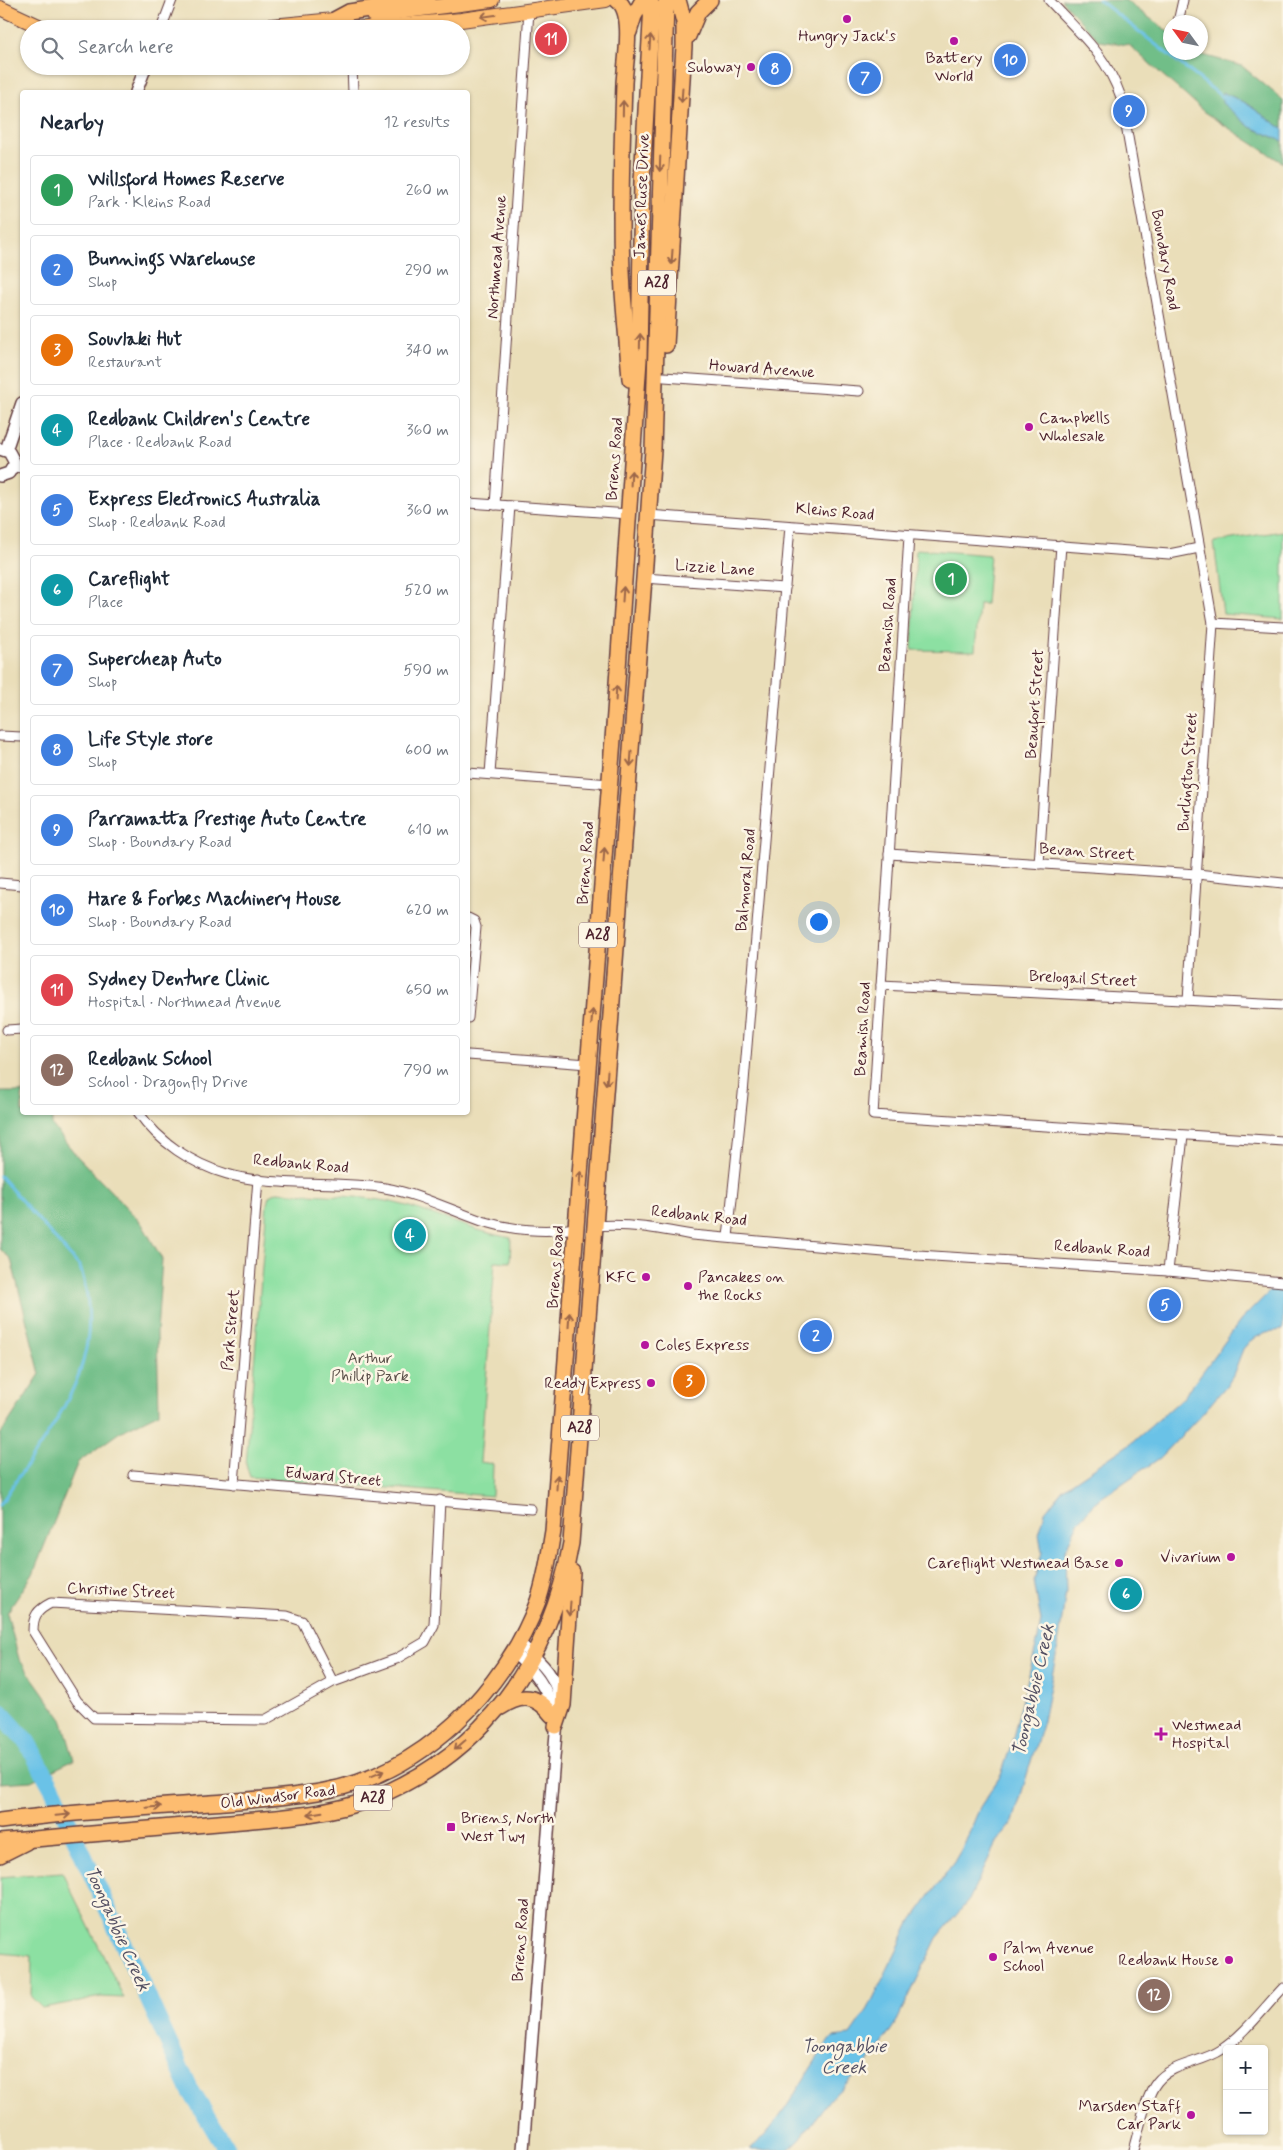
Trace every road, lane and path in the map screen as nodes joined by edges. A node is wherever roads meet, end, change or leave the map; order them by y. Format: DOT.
graph roads {
  1 [pos="172,0"];
  2 [pos="428,0"];
  3 [pos="492,0"];
  4 [pos="606,0"];
  5 [pos="617,0"];
  6 [pos="710,0"];
  7 [pos="1049,0"];
  8 [pos="1183,0"];
  9 [pos="660,2"];
  10 [pos="528,11"];
  11 [pos="2,13"];
  12 [pos="1180,15"];
  13 [pos="21,20"];
  14 [pos="164,20"];
  15 [pos="334,20"];
  16 [pos="381,20"];
  17 [pos="461,20"];
  18 [pos="627,38"];
  19 [pos="684,46"];
  20 [pos="143,75"];
  21 [pos="352,75"];
  22 [pos="137,90"];
  23 [pos="353,90"];
  24 [pos="664,377"];
  25 [pos="859,391"];
  26 [pos="20,408"];
  27 [pos="633,442"];
  28 [pos="3,449"];
  29 [pos="653,450"];
  30 [pos="18,467"];
  31 [pos="0,476"];
  32 [pos="470,503"];
  33 [pos="495,505"];
  34 [pos="510,506"];
  35 [pos="629,514"];
  36 [pos="648,515"];
  37 [pos="790,526"];
  38 [pos="909,536"];
  39 [pos="1061,546"];
  40 [pos="1199,548"];
  41 [pos="644,578"];
  42 [pos="784,588"];
  43 [pos="1213,623"];
  44 [pos="1283,627"];
  45 [pos="0,736"];
  46 [pos="20,736"];
  47 [pos="470,773"];
  48 [pos="490,774"];
  49 [pos="610,784"];
  50 [pos="889,854"];
  51 [pos="1039,864"];
  52 [pos="1197,874"];
  53 [pos="0,883"];
  54 [pos="1283,883"];
  55 [pos="20,885"];
  56 [pos="470,919"];
  57 [pos="881,985"];
  58 [pos="470,995"];
  59 [pos="1188,1000"];
  60 [pos="1283,1005"];
  61 [pos="20,1029"];
  62 [pos="7,1030"];
  63 [pos="470,1055"];
  64 [pos="588,1064"];
  65 [pos="140,1115"];
  66 [pos="1183,1136"];
  67 [pos="1283,1141"];
  68 [pos="258,1179"];
  69 [pos="595,1226"];
  70 [pos="576,1228"];
  71 [pos="728,1237"];
  72 [pos="1168,1271"];
  73 [pos="1283,1282"];
  74 [pos="133,1475"];
  75 [pos="234,1484"];
  76 [pos="440,1500"];
  77 [pos="531,1509"];
  78 [pos="571,1543"];
  79 [pos="516,1648"];
  80 [pos="531,1661"];
  81 [pos="333,1682"];
  82 [pos="495,1711"];
  83 [pos="554,1725"];
  84 [pos="0,1821"];
  85 [pos="32,1839"];
  86 [pos="0,1842"];
  87 [pos="0,1855"];
  88 [pos="1283,1988"];
  89 [pos="523,2150"];
  90 [pos="1133,2150"];
  1 -- 14 [label="street"];
  2 -- 15 [label="highway"];
  3 -- 16 [label="main road"];
  4 -- 10 [label="main road"];
  5 -- 18 [label="highway"];
  6 -- 19 [label="highway"];
  7 -- 40 [label="street, Boundary Road"];
  8 -- 12 [label="street"];
  9 -- 18 [label="highway"];
  9 -- 19 [label="highway"];
  27 -- 9 [label="highway, Briens Road / A28, one-way"];
  9 -- 29 [label="highway, James Ruse Drive / A28, one-way"];
  10 -- 17 [label="main road, one-way"];
  10 -- 33 [label="street, Northmead Avenue"];
  11 -- 13 [label="main road"];
  27 -- 18 [label="highway, one-way"];
  19 -- 24 [label="highway, one-way"];
  20 -- 22 [label="street"];
  21 -- 23 [label="street"];
  24 -- 25 [label="street, Howard Avenue"];
  24 -- 29 [label="highway"];
  26 -- 28 [label="street"];
  35 -- 27 [label="highway, Briens Road / A28, one-way"];
  28 -- 30 [label="street"];
  29 -- 36 [label="highway, A28"];
  30 -- 31 [label="street"];
  32 -- 33 [label="street, Kleins Road"];
  33 -- 34 [label="street, Kleins Road"];
  34 -- 35 [label="street, Kleins Road"];
  34 -- 48 [label="street"];
  35 -- 36 [label="highway, Kleins Road"];
  49 -- 35 [label="highway, Briens Road / A28, one-way"];
  36 -- 37 [label="street, Kleins Road"];
  36 -- 41 [label="highway, A28"];
  37 -- 38 [label="street, Kleins Road"];
  37 -- 42 [label="street, Balmoral Road"];
  38 -- 39 [label="street, Kleins Road"];
  38 -- 50 [label="street, Beamish Road"];
  39 -- 40 [label="street, Kleins Road"];
  39 -- 51 [label="street, Beaufort Street"];
  40 -- 43 [label="street, Burlington Street"];
  41 -- 42 [label="street, Lizzie Lane"];
  41 -- 69 [label="highway, A28, one-way"];
  42 -- 71 [label="street, Balmoral Road"];
  43 -- 44 [label="street"];
  43 -- 52 [label="street, Burlington Street"];
  45 -- 46 [label="street"];
  47 -- 48 [label="street"];
  48 -- 49 [label="street"];
  64 -- 49 [label="highway, Briens Road / A28, one-way"];
  50 -- 51 [label="street, Bevan Street"];
  50 -- 57 [label="street, Beamish Road"];
  51 -- 52 [label="street, Bevan Street"];
  52 -- 54 [label="street, Bevan Street"];
  52 -- 59 [label="street, Burlington Street"];
  53 -- 55 [label="street"];
  56 -- 58 [label="street"];
  57 -- 59 [label="street, Brelogail Street"];
  57 -- 66 [label="street, Beamish Road"];
  59 -- 60 [label="street, Brelogail Street"];
  61 -- 62 [label="street"];
  63 -- 64 [label="street"];
  70 -- 64 [label="highway, Briens Road / A28, one-way"];
  65 -- 68 [label="street, Redbank Road"];
  66 -- 67 [label="street, Beamish Road"];
  66 -- 72 [label="street"];
  68 -- 70 [label="street, Redbank Road"];
  68 -- 75 [label="street, Park Street"];
  69 -- 70 [label="highway, Redbank Road"];
  69 -- 71 [label="street, Redbank Road"];
  69 -- 78 [label="highway, A28"];
  79 -- 70 [label="highway, Briens Road / A28, one-way"];
  71 -- 72 [label="street, Redbank Road"];
  72 -- 73 [label="street, Redbank Road"];
  74 -- 75 [label="street, Edward Street"];
  75 -- 76 [label="street, Edward Street"];
  76 -- 77 [label="street, Edward Street"];
  76 -- 81 [label="street, Christine Street"];
  78 -- 80 [label="highway, Old Windsor Road / A28"];
  78 -- 83 [label="highway, one-way"];
  79 -- 80 [label="street, Briens Road"];
  84 -- 79 [label="highway, Old Windsor Road / A28, one-way"];
  80 -- 82 [label="highway, Old Windsor Road / A28"];
  80 -- 83 [label="street, Briens Road"];
  81 -- 81 [label="street, Christine Street"];
  82 -- 83 [label="highway"];
  82 -- 85 [label="highway, Old Windsor Road / A28, one-way"];
  83 -- 89 [label="street, Briens Road"];
  85 -- 86 [label="highway, Old Windsor Road"];
  85 -- 87 [label="highway, A28"];
  88 -- 90 [label="street"];
}
